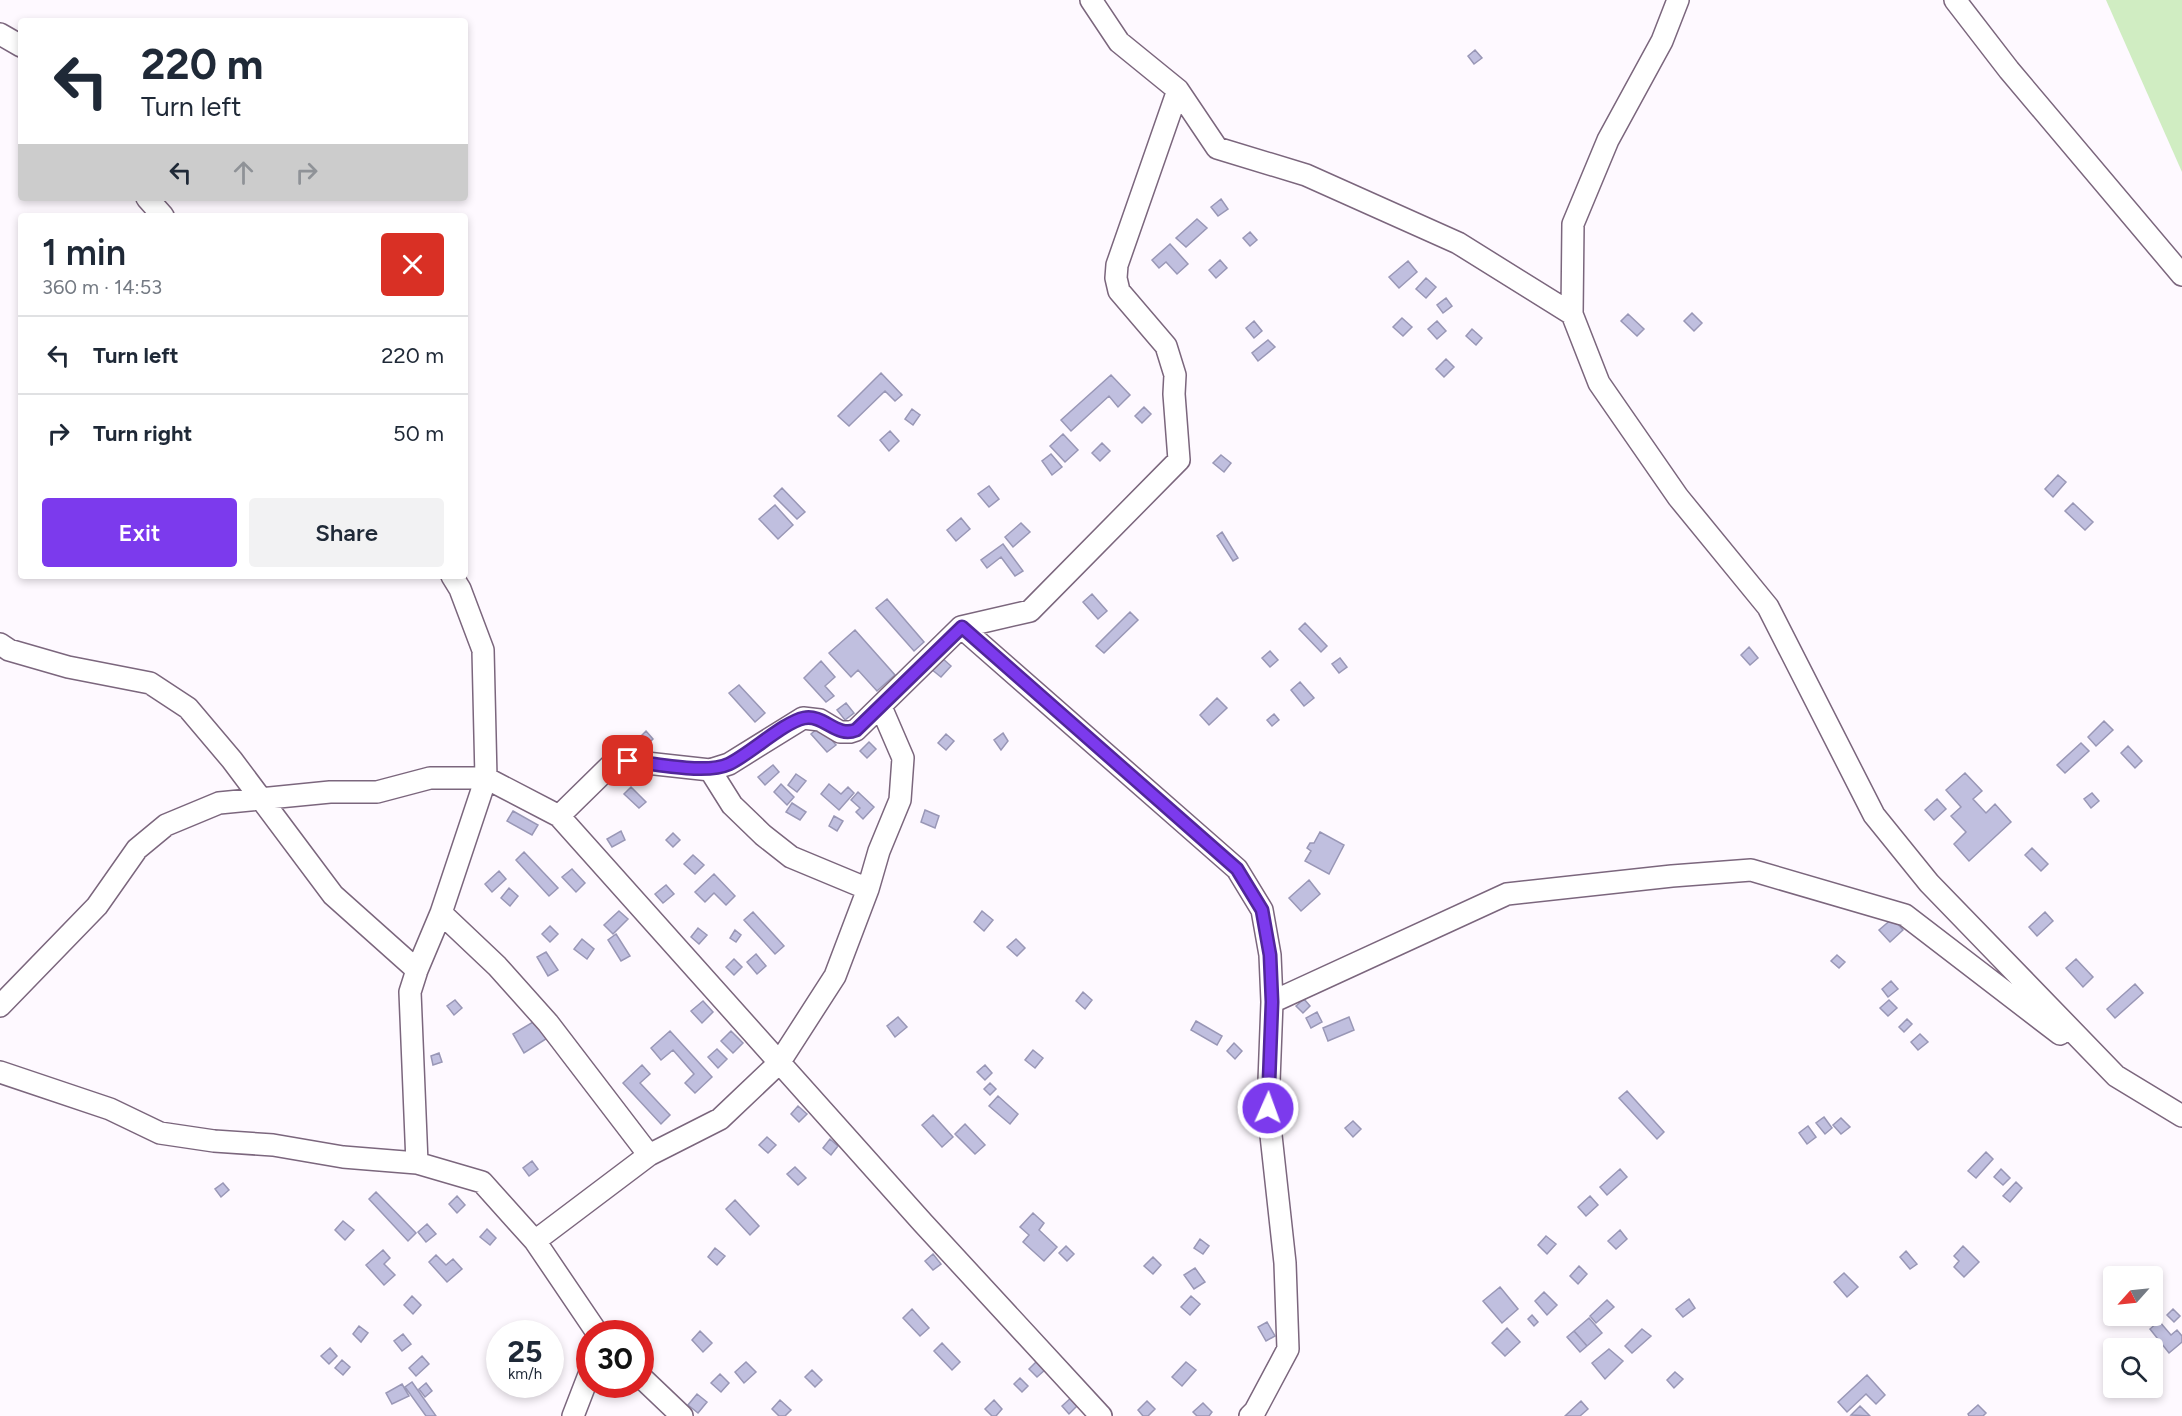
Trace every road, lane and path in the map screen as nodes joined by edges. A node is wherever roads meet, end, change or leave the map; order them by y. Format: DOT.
graph roads {
  1 [pos="1091,0"];
  2 [pos="1678,0"];
  3 [pos="1955,0"];
  4 [pos="0,34"];
  5 [pos="18,44"];
  6 [pos="1178,90"];
  7 [pos="150,201"];
  8 [pos="160,213"];
  9 [pos="2182,275"];
  10 [pos="1572,314"];
  11 [pos="454,579"];
  12 [pos="962,627"];
  13 [pos="0,644"];
  14 [pos="880,706"];
  15 [pos="710,770"];
  16 [pos="486,778"];
  17 [pos="259,798"];
  18 [pos="559,816"];
  19 [pos="868,889"];
  20 [pos="441,912"];
  21 [pos="417,970"];
  22 [pos="1272,1002"];
  23 [pos="0,1006"];
  24 [pos="779,1063"];
  25 [pos="0,1072"];
  26 [pos="2116,1076"];
  27 [pos="2182,1116"];
  28 [pos="649,1155"];
  29 [pos="417,1163"];
  30 [pos="535,1241"];
  31 [pos="589,1320"];
  32 [pos="654,1389"];
  33 [pos="580,1398"];
  34 [pos="573,1416"];
  35 [pos="682,1416"];
  36 [pos="1101,1416"];
  37 [pos="1251,1416"];
  1 -- 6 [label="street"];
  2 -- 10 [label="street"];
  3 -- 9 [label="street"];
  4 -- 5 [label="street"];
  6 -- 10 [label="street"];
  6 -- 12 [label="street"];
  7 -- 8 [label="street"];
  10 -- 26 [label="street"];
  11 -- 16 [label="street"];
  12 -- 14 [label="street"];
  12 -- 22 [label="street"];
  13 -- 17 [label="street"];
  14 -- 15 [label="street"];
  14 -- 19 [label="street"];
  15 -- 18 [label="street"];
  15 -- 19 [label="street"];
  16 -- 17 [label="street"];
  16 -- 18 [label="street"];
  16 -- 20 [label="street"];
  17 -- 21 [label="street"];
  17 -- 23 [label="street"];
  18 -- 24 [label="street"];
  19 -- 24 [label="street"];
  20 -- 21 [label="street"];
  20 -- 28 [label="street"];
  21 -- 29 [label="street"];
  22 -- 26 [label="street"];
  22 -- 37 [label="street"];
  24 -- 28 [label="street"];
  24 -- 36 [label="street"];
  25 -- 29 [label="street"];
  26 -- 27 [label="street"];
  28 -- 30 [label="street"];
  29 -- 30 [label="street"];
  30 -- 31 [label="street"];
  32 -- 35 [label="street"];
  33 -- 34 [label="street"];
}
